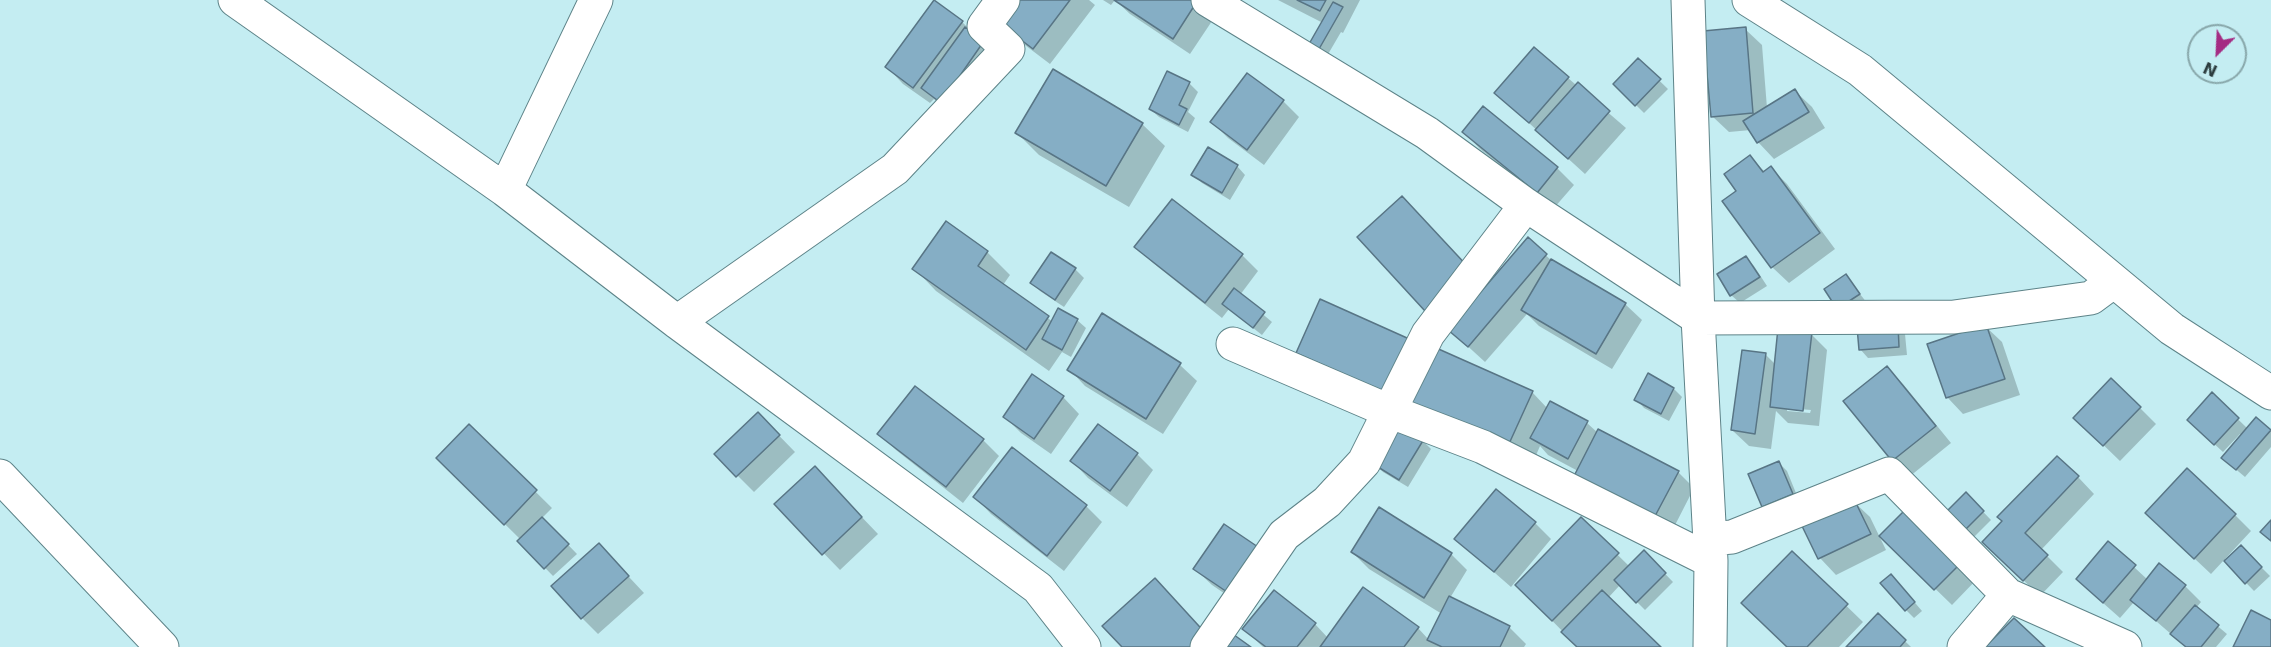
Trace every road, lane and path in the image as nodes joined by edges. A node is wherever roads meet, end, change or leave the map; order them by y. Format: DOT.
graph roads {
  1 [pos="235,0"];
  2 [pos="597,0"];
  3 [pos="1003,0"];
  4 [pos="1208,0"];
  5 [pos="1688,0"];
  6 [pos="1749,0"];
  7 [pos="505,190"];
  8 [pos="1526,205"];
  9 [pos="2114,280"];
  10 [pos="1698,318"];
  11 [pos="677,322"];
  12 [pos="1233,344"];
  13 [pos="2271,393"];
  14 [pos="1389,411"];
  15 [pos="0,476"];
  16 [pos="1710,550"];
  17 [pos="2008,595"];
  18 [pos="162,647"];
  19 [pos="1084,647"];
  20 [pos="1207,647"];
  21 [pos="1710,647"];
  22 [pos="1964,647"];
  23 [pos="2125,647"];
  1 -- 7 [label="street"];
  2 -- 7 [label="street"];
  3 -- 11 [label="street"];
  4 -- 8 [label="street"];
  5 -- 10 [label="street"];
  6 -- 9 [label="street"];
  7 -- 11 [label="street"];
  8 -- 10 [label="street"];
  8 -- 14 [label="street"];
  9 -- 10 [label="street"];
  9 -- 13 [label="street"];
  10 -- 16 [label="street"];
  11 -- 19 [label="street"];
  12 -- 14 [label="street"];
  14 -- 16 [label="street"];
  14 -- 20 [label="street"];
  15 -- 18 [label="street"];
  16 -- 17 [label="street"];
  16 -- 21 [label="street"];
  17 -- 22 [label="street"];
  17 -- 23 [label="street"];
}
